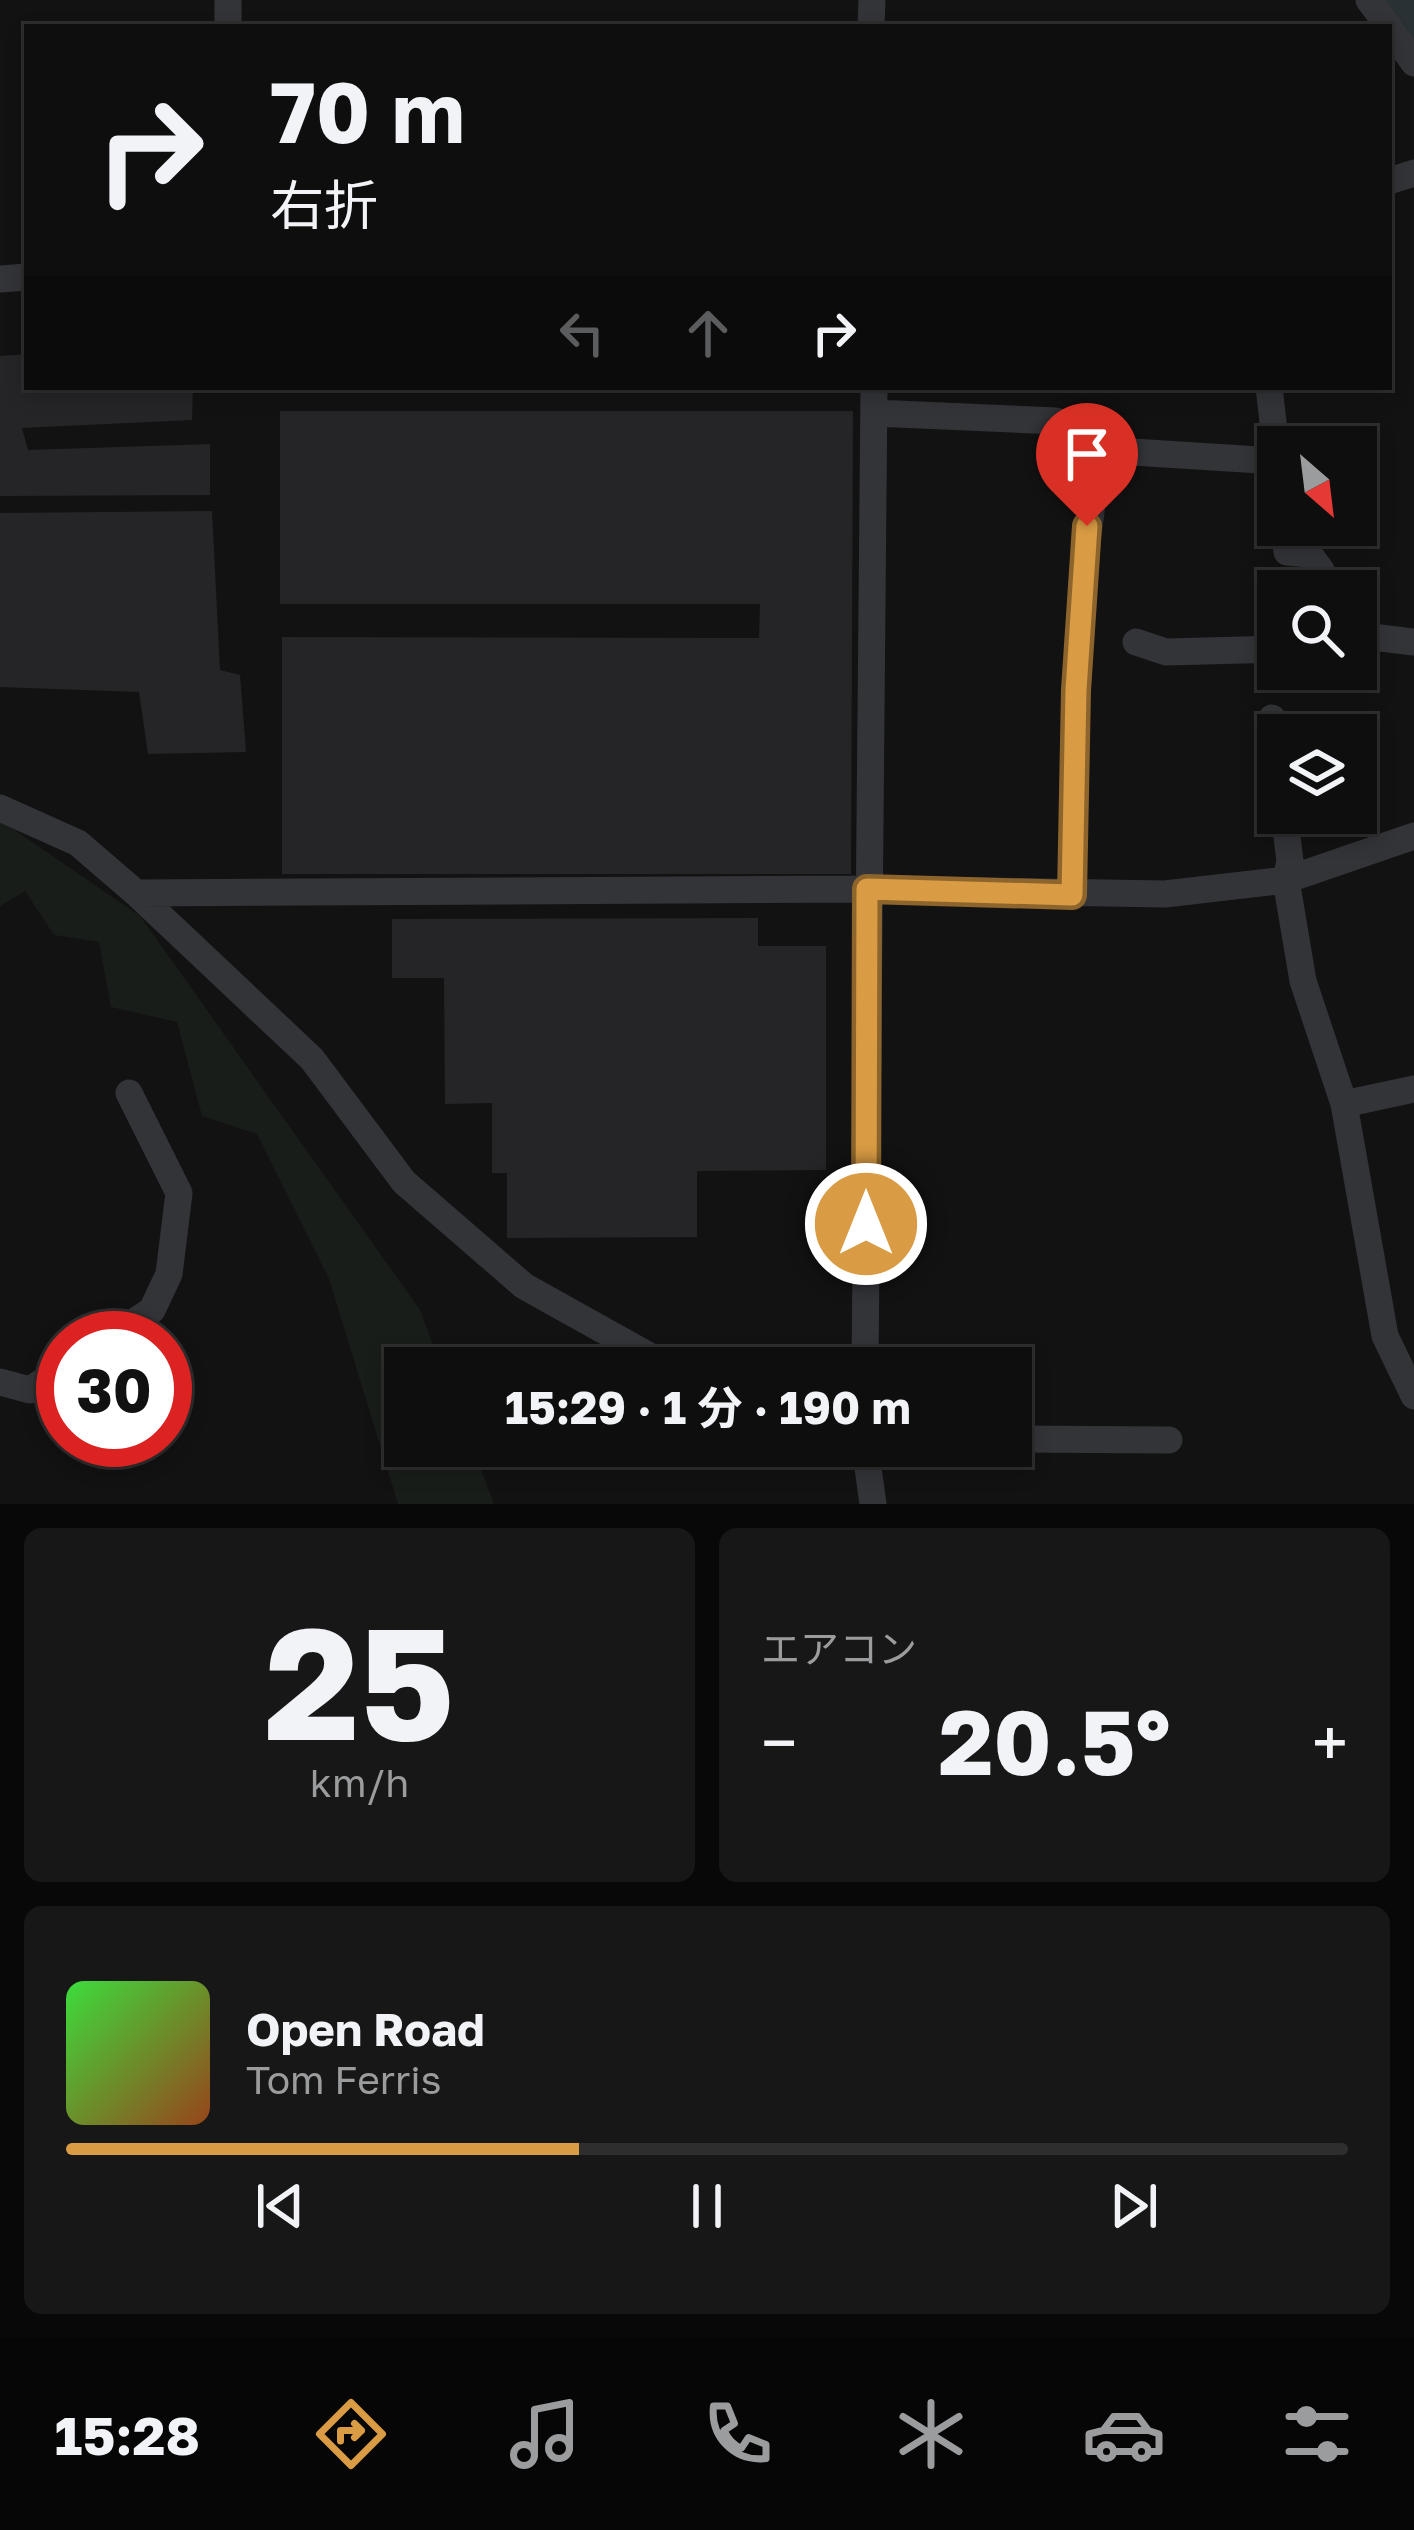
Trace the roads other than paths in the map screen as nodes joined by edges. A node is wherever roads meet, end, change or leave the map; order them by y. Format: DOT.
graph roads {
  1 [pos="1392,31"];
  2 [pos="1414,63"];
  3 [pos="1269,390"];
  4 [pos="874,400"];
  5 [pos="926,401"];
  6 [pos="1274,426"];
  7 [pos="1101,449"];
  8 [pos="1257,461"];
  9 [pos="1286,546"];
  10 [pos="1321,570"];
  11 [pos="1377,638"];
  12 [pos="1136,642"];
  13 [pos="1414,642"];
  14 [pos="1257,650"];
  15 [pos="0,808"];
  16 [pos="1287,834"];
  17 [pos="1414,836"];
  18 [pos="1286,880"];
  19 [pos="867,889"];
  20 [pos="136,893"];
  21 [pos="1072,895"];
  22 [pos="1414,1089"];
  23 [pos="129,1093"];
  24 [pos="1344,1104"];
  25 [pos="150,1311"];
  26 [pos="633,1347"];
  27 [pos="865,1347"];
  28 [pos="0,1382"];
  29 [pos="36,1386"];
  30 [pos="1414,1396"];
  31 [pos="1032,1439"];
  32 [pos="1169,1440"];
  33 [pos="868,1467"];
  34 [pos="873,1504"];
  1 -- 2 [label="street"];
  3 -- 6 [label="street"];
  4 -- 5 [label="street"];
  4 -- 19 [label="street"];
  5 -- 7 [label="street"];
  7 -- 8 [label="street"];
  7 -- 21 [label="street"];
  9 -- 10 [label="street"];
  11 -- 13 [label="street"];
  12 -- 14 [label="street"];
  15 -- 20 [label="street"];
  16 -- 18 [label="street"];
  17 -- 18 [label="street"];
  18 -- 21 [label="street"];
  18 -- 24 [label="street"];
  19 -- 20 [label="street"];
  19 -- 21 [label="street"];
  19 -- 27 [label="street"];
  20 -- 26 [label="street"];
  22 -- 24 [label="street"];
  23 -- 25 [label="street"];
  24 -- 30 [label="street"];
  28 -- 29 [label="street"];
  31 -- 32 [label="street"];
  33 -- 34 [label="street"];
}
